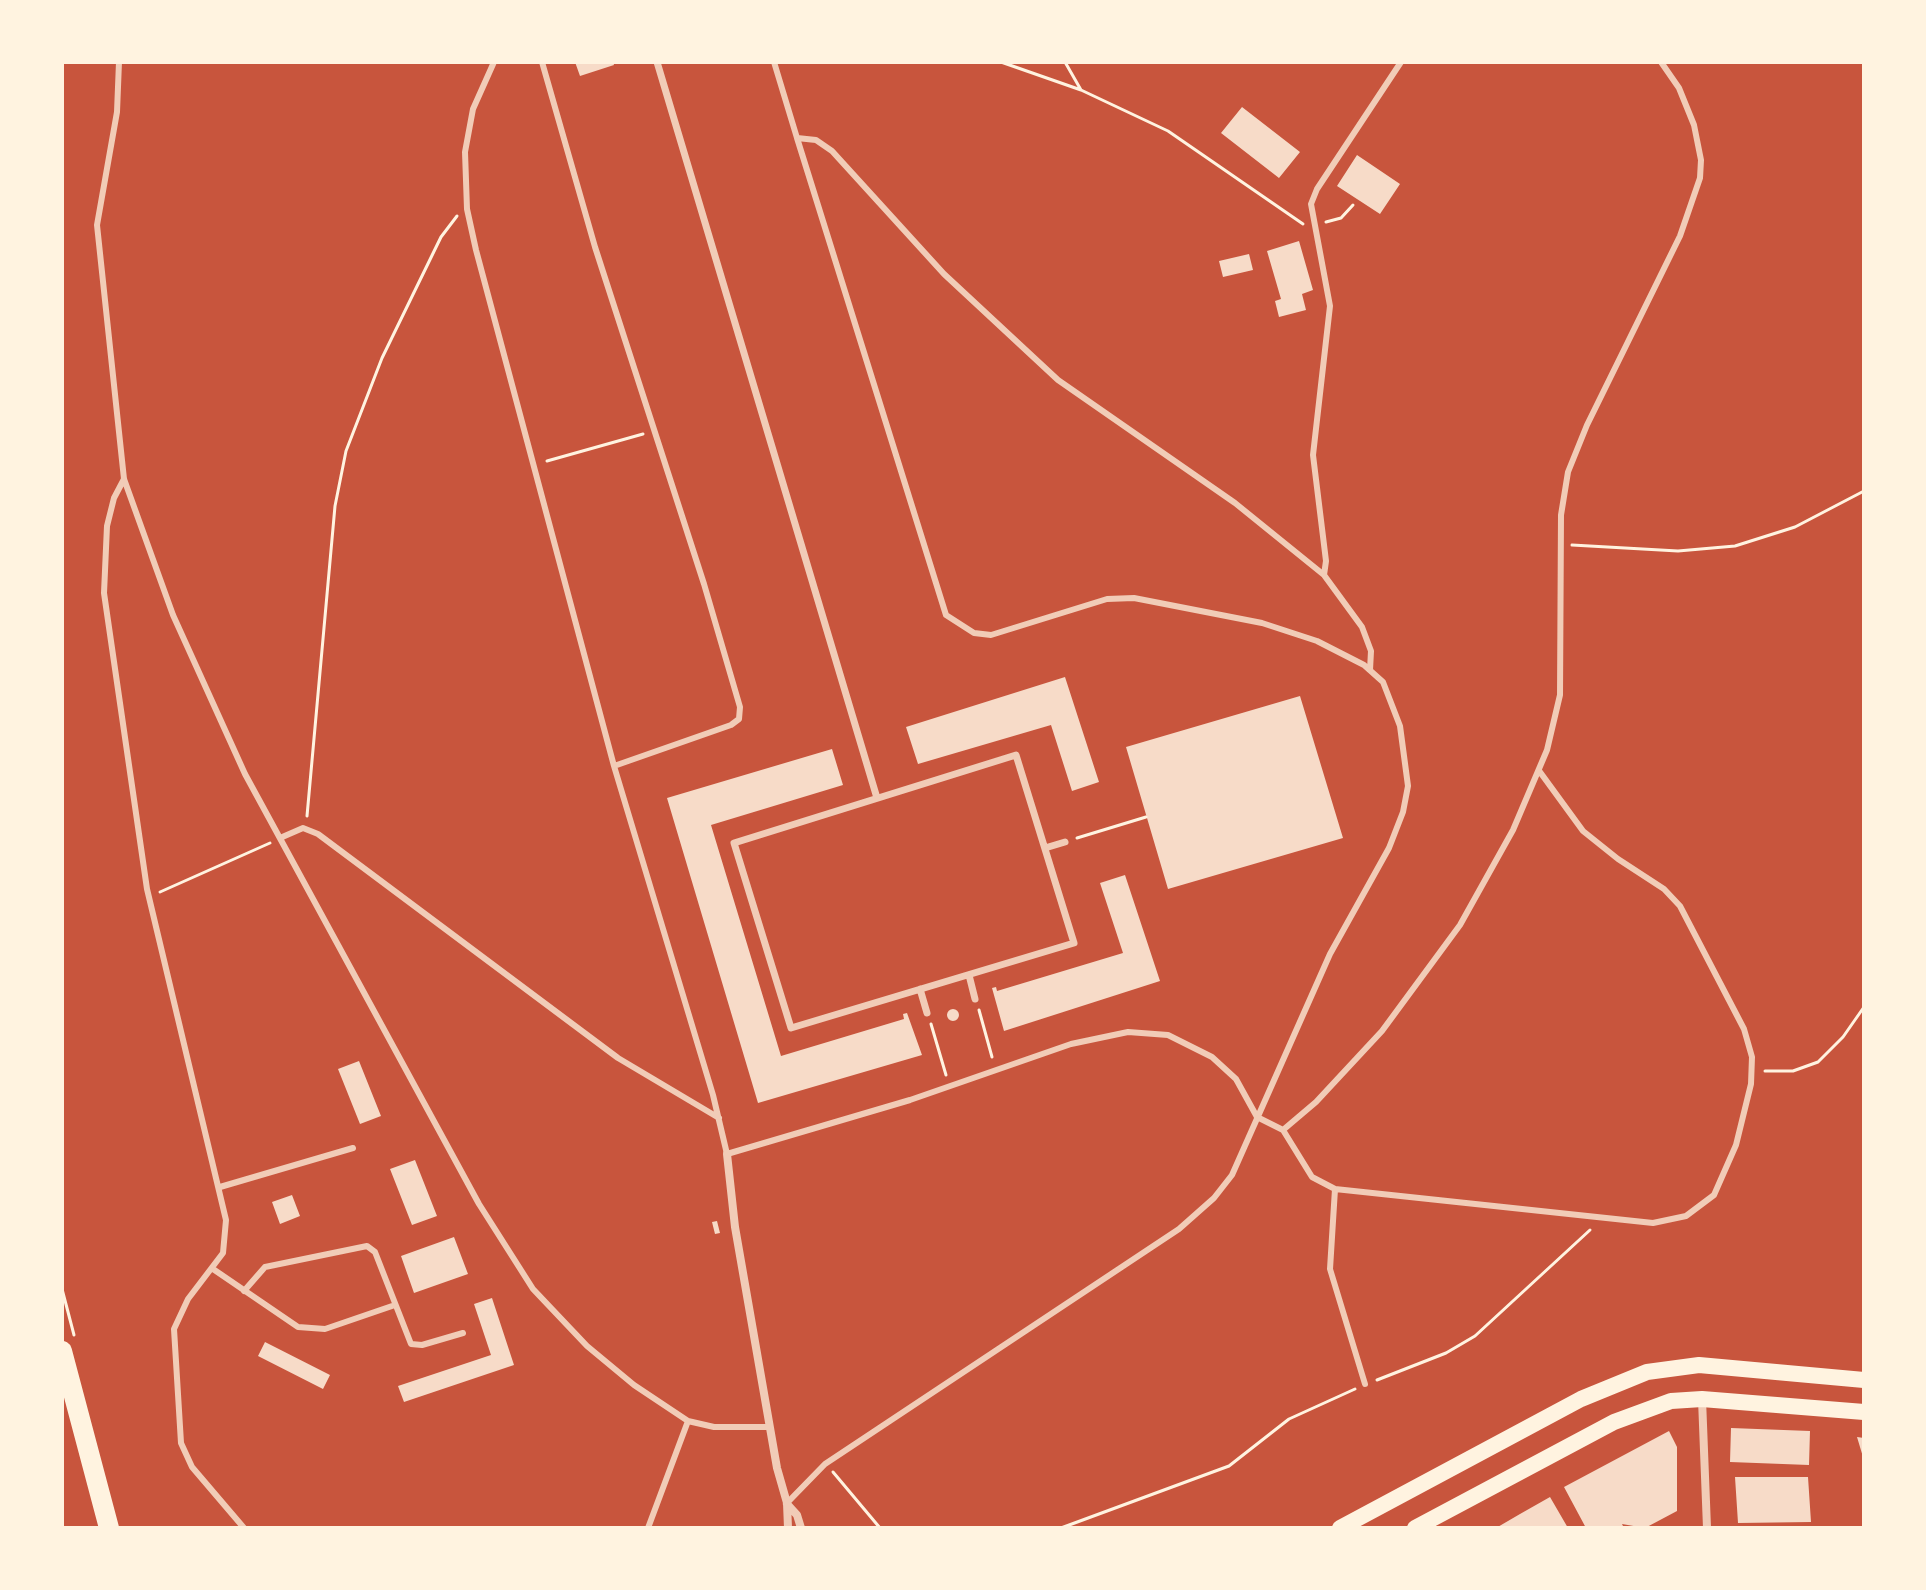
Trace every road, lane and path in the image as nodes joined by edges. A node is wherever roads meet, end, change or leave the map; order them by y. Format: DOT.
graph roads {
  1 [pos="119,62"];
  2 [pos="494,62"];
  3 [pos="542,62"];
  4 [pos="657,62"];
  5 [pos="774,62"];
  6 [pos="1001,62"];
  7 [pos="1065,62"];
  8 [pos="1401,62"];
  9 [pos="1661,62"];
  10 [pos="1081,90"];
  11 [pos="797,138"];
  12 [pos="1353,205"];
  13 [pos="467,209"];
  14 [pos="1312,224"];
  15 [pos="654,430"];
  16 [pos="532,465"];
  17 [pos="124,479"];
  18 [pos="1864,491"];
  19 [pos="1561,544"];
  20 [pos="1324,575"];
  21 [pos="1370,670"];
  22 [pos="614,766"];
  23 [pos="1540,772"];
  24 [pos="877,798"];
  25 [pos="1146,817"];
  26 [pos="306,828"];
  27 [pos="280,838"];
  28 [pos="1065,842"];
  29 [pos="1045,848"];
  30 [pos="149,897"];
  31 [pos="969,975"];
  32 [pos="920,989"];
  33 [pos="975,999"];
  34 [pos="1864,1007"];
  35 [pos="927,1013"];
  36 [pos="996,1069"];
  37 [pos="1753,1070"];
  38 [pos="949,1086"];
  39 [pos="1257,1117"];
  40 [pos="719,1118"];
  41 [pos="1283,1130"];
  42 [pos="353,1148"];
  43 [pos="727,1154"];
  44 [pos="220,1187"];
  45 [pos="1335,1189"];
  46 [pos="1599,1217"];
  47 [pos="213,1269"];
  48 [pos="244,1291"];
  49 [pos="395,1305"];
  50 [pos="463,1333"];
  51 [pos="62,1351"];
  52 [pos="1860,1378"];
  53 [pos="1365,1384"];
  54 [pos="1702,1399"];
  55 [pos="1864,1412"];
  56 [pos="688,1421"];
  57 [pos="770,1427"];
  58 [pos="825,1464"];
  59 [pos="787,1503"];
  60 [pos="109,1528"];
  61 [pos="244,1528"];
  62 [pos="648,1528"];
  63 [pos="788,1528"];
  64 [pos="801,1528"];
  65 [pos="880,1528"];
  66 [pos="1061,1528"];
  67 [pos="1340,1528"];
  68 [pos="1415,1528"];
  69 [pos="1707,1528"];
  1 -- 17 [label="lane"];
  2 -- 13 [label="lane"];
  3 -- 15 [label="lane"];
  4 -- 24 [label="street"];
  5 -- 11 [label="lane"];
  6 -- 10 [label="path"];
  7 -- 10 [label="path"];
  8 -- 14 [label="lane"];
  9 -- 19 [label="lane"];
  10 -- 14 [label="path"];
  11 -- 20 [label="lane"];
  11 -- 21 [label="lane"];
  12 -- 14 [label="path"];
  13 -- 16 [label="lane"];
  13 -- 26 [label="path"];
  14 -- 20 [label="lane"];
  15 -- 16 [label="path"];
  15 -- 22 [label="lane"];
  16 -- 22 [label="lane"];
  17 -- 27 [label="lane"];
  17 -- 30 [label="lane"];
  18 -- 19 [label="path"];
  19 -- 23 [label="lane"];
  20 -- 21 [label="lane"];
  21 -- 39 [label="lane"];
  22 -- 40 [label="lane"];
  23 -- 37 [label="lane"];
  23 -- 41 [label="lane"];
  24 -- 29 [label="street"];
  24 -- 32 [label="street"];
  25 -- 28 [label="path"];
  26 -- 27 [label="lane"];
  26 -- 40 [label="lane"];
  27 -- 30 [label="path"];
  27 -- 56 [label="lane"];
  28 -- 29 [label="street"];
  29 -- 31 [label="street"];
  30 -- 44 [label="lane"];
  31 -- 32 [label="street"];
  31 -- 33 [label="street"];
  32 -- 35 [label="street"];
  33 -- 36 [label="path"];
  34 -- 37 [label="path"];
  35 -- 38 [label="path"];
  36 -- 38 [label="lane"];
  36 -- 39 [label="lane"];
  37 -- 46 [label="lane"];
  38 -- 43 [label="lane"];
  39 -- 41 [label="lane"];
  39 -- 58 [label="lane"];
  40 -- 43 [label="lane"];
  41 -- 45 [label="lane"];
  42 -- 44 [label="lane"];
  43 -- 57 [label="street"];
  44 -- 47 [label="lane"];
  45 -- 46 [label="lane"];
  45 -- 53 [label="lane"];
  46 -- 53 [label="path"];
  47 -- 48 [label="lane"];
  47 -- 61 [label="lane"];
  48 -- 49 [label="lane"];
  48 -- 49 [label="lane"];
  49 -- 50 [label="lane"];
  51 -- 60 [label="main road"];
  52 -- 67 [label="main road"];
  53 -- 66 [label="path"];
  54 -- 55 [label="main road"];
  54 -- 68 [label="main road"];
  54 -- 69 [label="street"];
  56 -- 57 [label="lane"];
  56 -- 62 [label="lane"];
  57 -- 59 [label="street"];
  58 -- 59 [label="lane"];
  58 -- 65 [label="path"];
  59 -- 63 [label="street"];
  59 -- 64 [label="street"];
}
